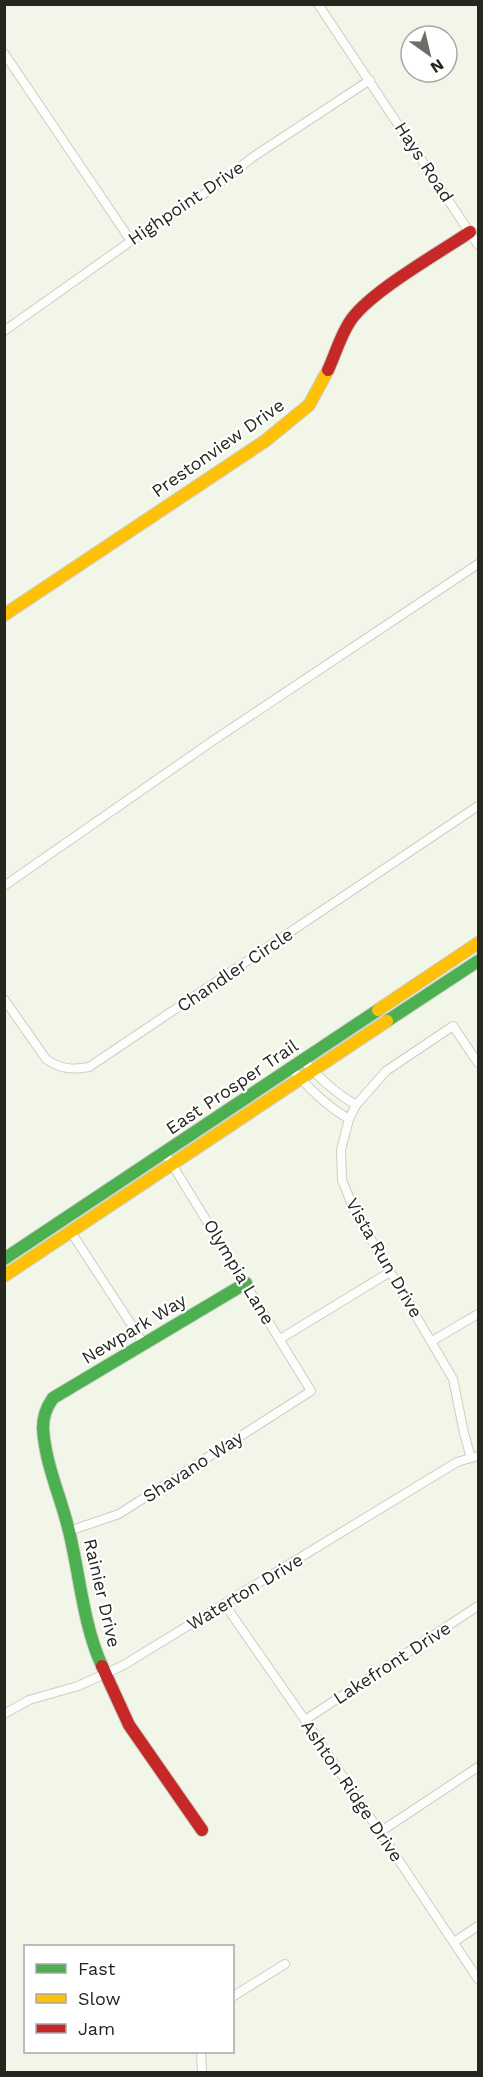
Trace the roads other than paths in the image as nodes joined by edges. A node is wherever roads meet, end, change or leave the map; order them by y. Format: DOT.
graph roads {
  1 [pos="318,4"];
  2 [pos="4,53"];
  3 [pos="370,80"];
  4 [pos="470,232"];
  5 [pos="131,241"];
  6 [pos="478,245"];
  7 [pos="4,331"];
  8 [pos="478,564"];
  9 [pos="4,615"];
  10 [pos="478,806"];
  11 [pos="4,886"];
  12 [pos="478,942"];
  13 [pos="478,961"];
  14 [pos="4,999"];
  15 [pos="303,1060"];
  16 [pos="478,1063"];
  17 [pos="291,1068"];
  18 [pos="313,1071"];
  19 [pos="301,1080"];
  20 [pos="356,1105"];
  21 [pos="349,1119"];
  22 [pos="165,1153"];
  23 [pos="173,1165"];
  24 [pos="71,1232"];
  25 [pos="4,1259"];
  26 [pos="390,1272"];
  27 [pos="4,1276"];
  28 [pos="246,1283"];
  29 [pos="478,1314"];
  30 [pos="280,1339"];
  31 [pos="432,1341"];
  32 [pos="144,1344"];
  33 [pos="311,1391"];
  34 [pos="45,1410"];
  35 [pos="475,1457"];
  36 [pos="69,1532"];
  37 [pos="225,1605"];
  38 [pos="478,1606"];
  39 [pos="105,1674"];
  40 [pos="4,1714"];
  41 [pos="305,1720"];
  42 [pos="478,1767"];
  43 [pos="202,1830"];
  44 [pos="380,1832"];
  45 [pos="478,1926"];
  46 [pos="453,1942"];
  47 [pos="285,1964"];
  48 [pos="478,1979"];
  49 [pos="234,1995"];
  50 [pos="201,2053"];
  51 [pos="202,2073"];
  1 -- 3 [label="street, Hays Road"];
  2 -- 5 [label="street"];
  3 -- 4 [label="street, Hays Road"];
  3 -- 5 [label="street, Highpoint Drive"];
  4 -- 6 [label="street, Hays Road"];
  4 -- 9 [label="street, Prestonview Drive"];
  5 -- 7 [label="street, Highpoint Drive"];
  8 -- 11 [label="street"];
  10 -- 14 [label="street, Chandler Circle"];
  12 -- 15 [label="street, East Prosper Trail"];
  13 -- 18 [label="street, East Prosper Trail"];
  15 -- 17 [label="street, East Prosper Trail"];
  15 -- 18 [label="street"];
  16 -- 20 [label="street, Vista Run Drive"];
  17 -- 19 [label="street"];
  17 -- 22 [label="street, East Prosper Trail"];
  18 -- 19 [label="street, East Prosper Trail"];
  18 -- 20 [label="street"];
  19 -- 21 [label="street"];
  19 -- 23 [label="street, East Prosper Trail"];
  20 -- 21 [label="street, Vista Run Drive"];
  21 -- 26 [label="street, Vista Run Drive"];
  22 -- 23 [label="street, Olympia Lane"];
  22 -- 25 [label="street, East Prosper Trail"];
  23 -- 24 [label="street, East Prosper Trail"];
  23 -- 28 [label="street, Olympia Lane"];
  24 -- 27 [label="street, East Prosper Trail"];
  24 -- 32 [label="street"];
  26 -- 30 [label="street"];
  26 -- 31 [label="street, Vista Run Drive"];
  28 -- 30 [label="street, Olympia Lane"];
  28 -- 32 [label="street, Newpark Way"];
  29 -- 31 [label="street"];
  30 -- 33 [label="street, Olympia Lane"];
  31 -- 35 [label="street, Vista Run Drive"];
  32 -- 34 [label="street, Newpark Way"];
  33 -- 36 [label="street, Shavano Way"];
  34 -- 36 [label="street, Rainier Drive"];
  35 -- 37 [label="street, Waterton Drive"];
  36 -- 39 [label="street, Rainier Drive"];
  37 -- 39 [label="street, Waterton Drive"];
  37 -- 41 [label="street, Ashton Ridge Drive"];
  38 -- 41 [label="street, Lakefront Drive"];
  39 -- 40 [label="street, Waterton Drive"];
  39 -- 43 [label="street, Rainier Drive"];
  41 -- 44 [label="street, Ashton Ridge Drive"];
  42 -- 44 [label="street"];
  44 -- 46 [label="street, Ashton Ridge Drive"];
  45 -- 46 [label="street"];
  46 -- 48 [label="street, Ashton Ridge Drive"];
  47 -- 49 [label="street"];
  50 -- 51 [label="street"];
}
